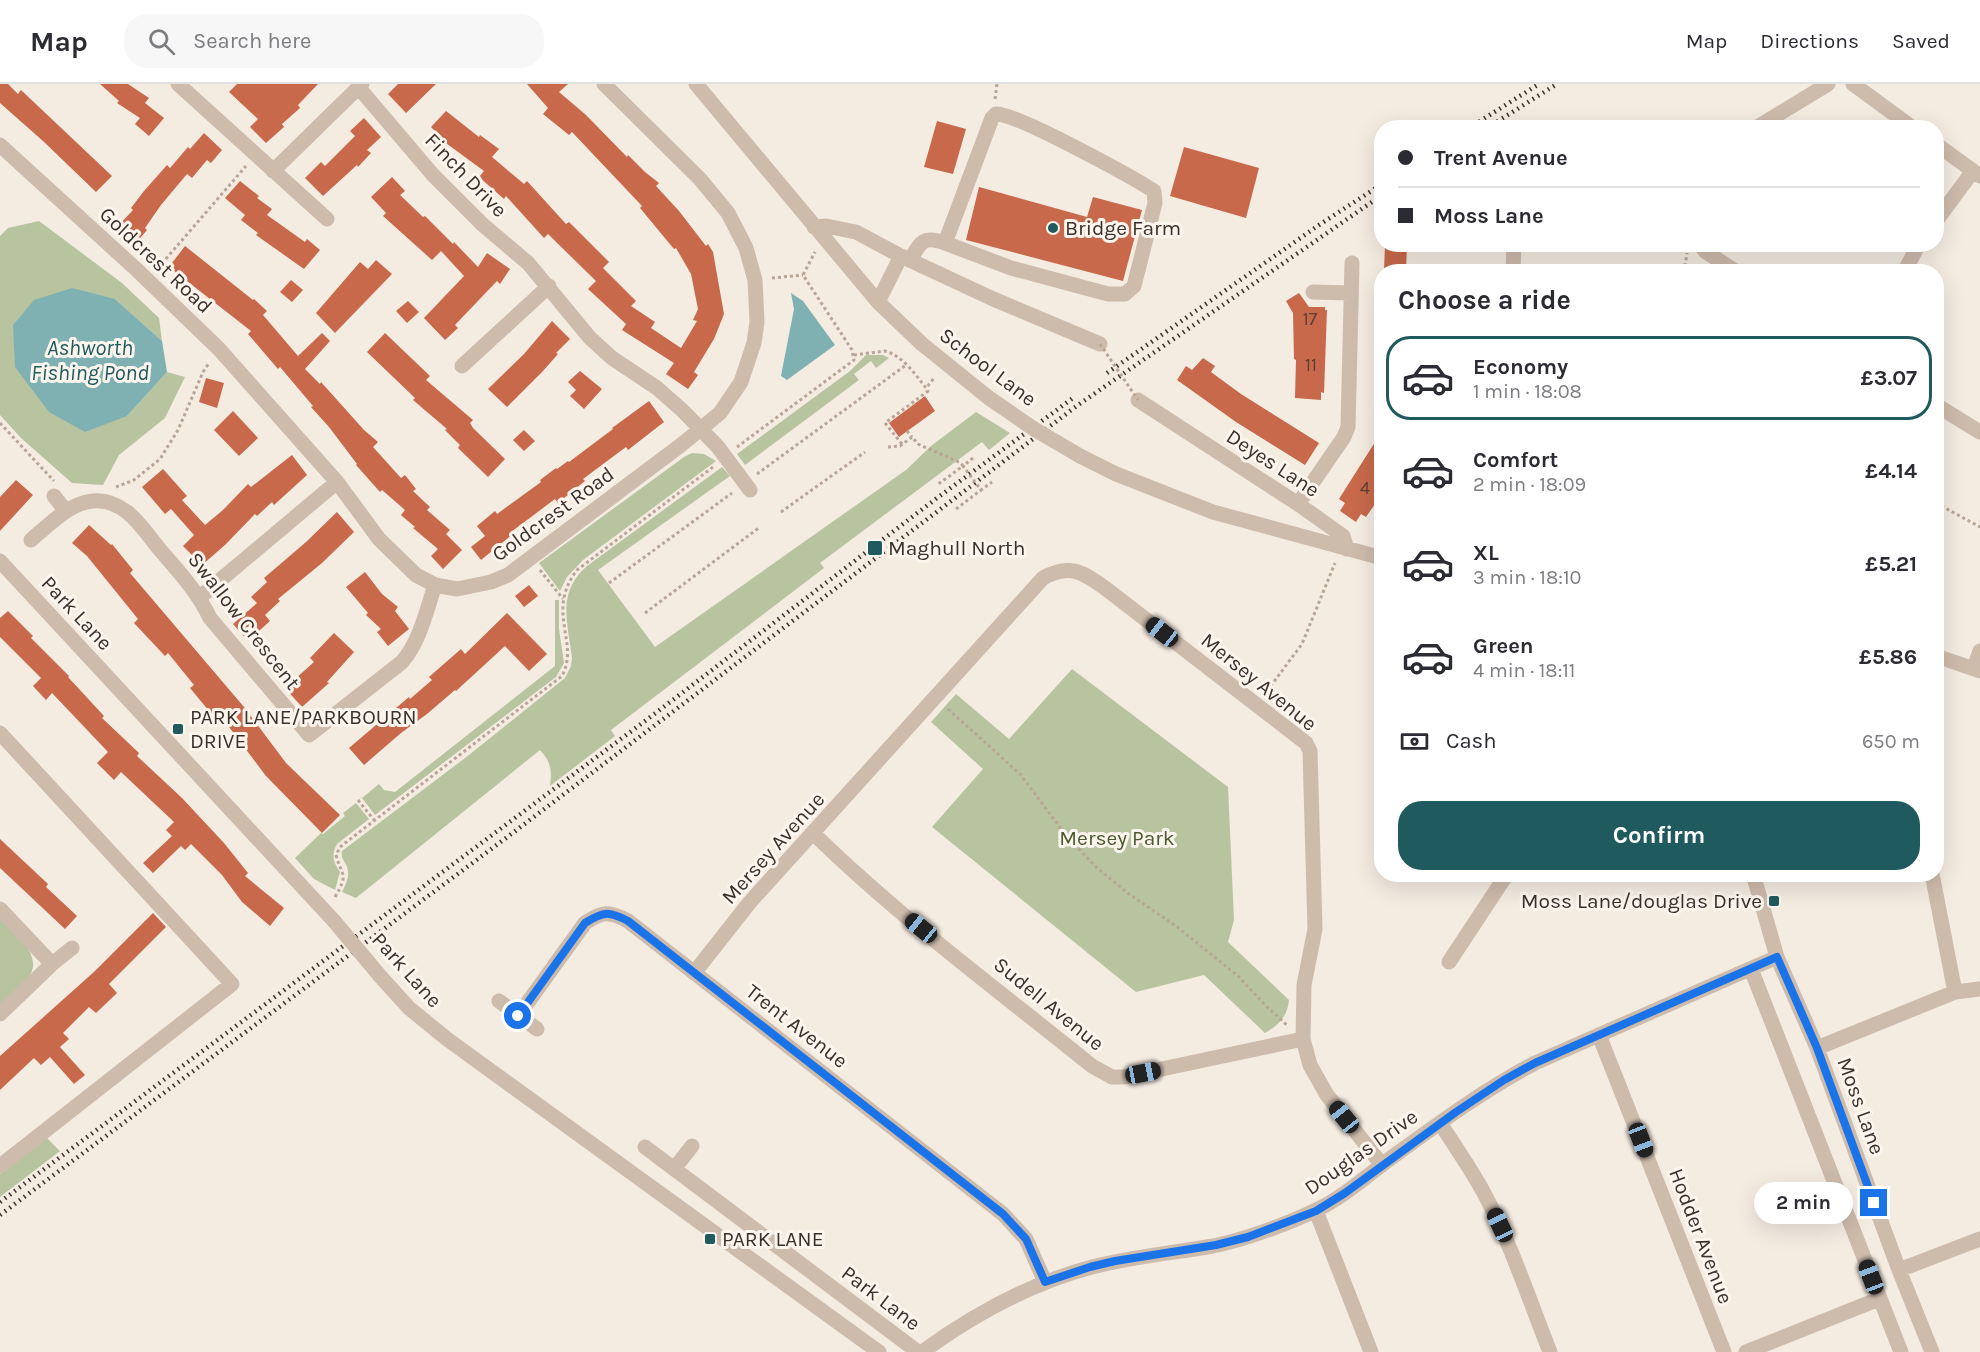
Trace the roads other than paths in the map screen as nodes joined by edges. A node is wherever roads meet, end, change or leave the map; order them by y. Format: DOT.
graph roads {
  1 [pos="178,84"];
  2 [pos="604,84"];
  3 [pos="696,84"];
  4 [pos="1828,84"];
  5 [pos="1853,84"];
  6 [pos="361,86"];
  7 [pos="1769,120"];
  8 [pos="1902,120"];
  9 [pos="0,145"];
  10 [pos="1944,150"];
  11 [pos="273,171"];
  12 [pos="1977,174"];
  13 [pos="1944,212"];
  14 [pos="327,219"];
  15 [pos="814,227"];
  16 [pos="945,243"];
  17 [pos="1706,252"];
  18 [pos="905,258"];
  19 [pos="1352,263"];
  20 [pos="1725,264"];
  21 [pos="549,286"];
  22 [pos="1313,292"];
  23 [pos="1351,293"];
  24 [pos="878,302"];
  25 [pos="1100,344"];
  26 [pos="462,366"];
  27 [pos="1138,400"];
  28 [pos="1944,410"];
  29 [pos="701,429"];
  30 [pos="1980,432"];
  31 [pos="337,482"];
  32 [pos="746,486"];
  33 [pos="57,491"];
  34 [pos="1298,504"];
  35 [pos="65,510"];
  36 [pos="31,540"];
  37 [pos="1342,554"];
  38 [pos="1374,557"];
  39 [pos="2,566"];
  40 [pos="435,585"];
  41 [pos="200,597"];
  42 [pos="1980,651"];
  43 [pos="1944,659"];
  44 [pos="1977,670"];
  45 [pos="0,733"];
  46 [pos="814,834"];
  47 [pos="1502,882"];
  48 [pos="1754,882"];
  49 [pos="1934,882"];
  50 [pos="0,909"];
  51 [pos="72,948"];
  52 [pos="1777,957"];
  53 [pos="1449,962"];
  54 [pos="52,964"];
  55 [pos="1751,969"];
  56 [pos="694,973"];
  57 [pos="1980,989"];
  58 [pos="1955,992"];
  59 [pos="499,1001"];
  60 [pos="0,1014"];
  61 [pos="518,1016"];
  62 [pos="537,1029"];
  63 [pos="1599,1035"];
  64 [pos="1303,1039"];
  65 [pos="1817,1048"];
  66 [pos="1440,1123"];
  67 [pos="692,1146"];
  68 [pos="645,1147"];
  69 [pos="1382,1165"];
  70 [pos="0,1166"];
  71 [pos="674,1169"];
  72 [pos="1316,1211"];
  73 [pos="1980,1239"];
  74 [pos="1899,1270"];
  75 [pos="1045,1282"];
  76 [pos="1879,1299"];
  77 [pos="879,1352"];
  78 [pos="920,1352"];
  79 [pos="1371,1352"];
  80 [pos="1550,1352"];
  81 [pos="1724,1352"];
  82 [pos="1746,1352"];
  83 [pos="1901,1352"];
  84 [pos="1932,1352"];
  1 -- 11 [label="street"];
  2 -- 29 [label="street, Goldcrest Road"];
  3 -- 15 [label="street, School Lane"];
  4 -- 7 [label="street"];
  5 -- 8 [label="street"];
  6 -- 11 [label="street"];
  6 -- 21 [label="street, Finch Drive"];
  9 -- 31 [label="street, Goldcrest Road"];
  10 -- 12 [label="street"];
  11 -- 14 [label="street"];
  12 -- 13 [label="street"];
  15 -- 18 [label="street"];
  15 -- 24 [label="street, School Lane"];
  16 -- 16 [label="street"];
  16 -- 18 [label="street"];
  17 -- 20 [label="street"];
  18 -- 24 [label="street"];
  18 -- 25 [label="street"];
  19 -- 23 [label="street"];
  21 -- 26 [label="street"];
  21 -- 29 [label="street, Finch Drive"];
  22 -- 23 [label="street"];
  23 -- 34 [label="street"];
  24 -- 37 [label="street, School Lane, bridge"];
  27 -- 34 [label="street, Deyes Lane"];
  28 -- 30 [label="street"];
  29 -- 32 [label="street, Finch Drive"];
  29 -- 40 [label="street, Goldcrest Road"];
  31 -- 40 [label="street, Goldcrest Road"];
  31 -- 41 [label="street"];
  33 -- 35 [label="street"];
  34 -- 37 [label="street, Deyes Lane"];
  35 -- 36 [label="street, Swallow Crescent"];
  35 -- 41 [label="street, Swallow Crescent"];
  37 -- 38 [label="street"];
  39 -- 77 [label="street, Park Lane, bridge"];
  40 -- 41 [label="street, Swallow Crescent"];
  42 -- 44 [label="street"];
  43 -- 44 [label="street"];
  45 -- 70 [label="street"];
  46 -- 56 [label="street, Mersey Avenue"];
  46 -- 64 [label="street, Sudell Avenue"];
  46 -- 64 [label="street, Mersey Avenue"];
  47 -- 53 [label="street"];
  48 -- 52 [label="street, Moss Lane"];
  49 -- 58 [label="street"];
  50 -- 54 [label="street"];
  51 -- 54 [label="street"];
  52 -- 55 [label="street, Douglas Drive"];
  52 -- 65 [label="street, Moss Lane"];
  54 -- 60 [label="street"];
  55 -- 63 [label="street, Douglas Drive"];
  55 -- 76 [label="street"];
  56 -- 61 [label="street, Trent Avenue"];
  56 -- 75 [label="street, Trent Avenue"];
  57 -- 58 [label="street"];
  58 -- 65 [label="street"];
  59 -- 61 [label="street"];
  61 -- 62 [label="street"];
  63 -- 66 [label="street, Douglas Drive"];
  63 -- 81 [label="street, Hodder Avenue"];
  64 -- 69 [label="street, Mersey Avenue"];
  65 -- 74 [label="street, Moss Lane"];
  66 -- 69 [label="street, Douglas Drive"];
  66 -- 80 [label="street"];
  67 -- 71 [label="street"];
  68 -- 71 [label="street, Park Lane"];
  69 -- 72 [label="street, Douglas Drive"];
  71 -- 78 [label="street, Park Lane"];
  72 -- 75 [label="street, Douglas Drive"];
  72 -- 79 [label="street"];
  73 -- 74 [label="street"];
  74 -- 84 [label="street, Moss Lane"];
  75 -- 78 [label="street, Douglas Drive"];
  76 -- 82 [label="street"];
  76 -- 83 [label="street"];
}
